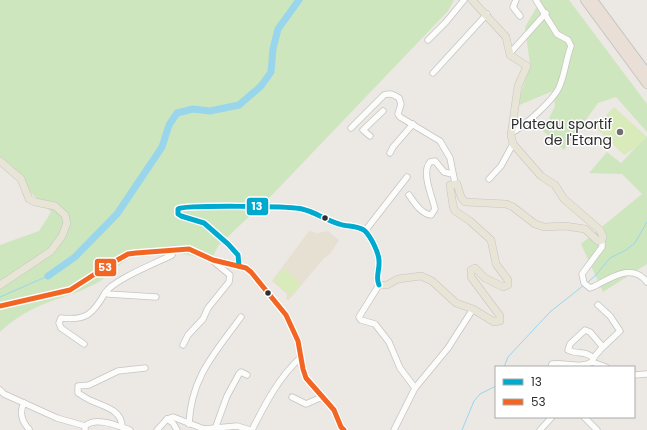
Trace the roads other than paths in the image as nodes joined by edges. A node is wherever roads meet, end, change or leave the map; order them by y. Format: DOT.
graph roads {
  1 [pos="464,0"];
  2 [pos="472,0"];
  3 [pos="516,0"];
  4 [pos="536,0"];
  5 [pos="585,0"];
  6 [pos="593,0"];
  7 [pos="546,13"];
  8 [pos="487,14"];
  9 [pos="520,16"];
  10 [pos="428,40"];
  11 [pos="511,52"];
  12 [pos="647,73"];
  13 [pos="433,74"];
  14 [pos="647,84"];
  15 [pos="369,109"];
  16 [pos="383,111"];
  17 [pos="377,116"];
  18 [pos="413,124"];
  19 [pos="350,128"];
  20 [pos="511,133"];
  21 [pos="370,136"];
  22 [pos="513,144"];
  23 [pos="390,153"];
  24 [pos="0,161"];
  25 [pos="452,174"];
  26 [pos="407,177"];
  27 [pos="489,179"];
  28 [pos="455,183"];
  29 [pos="409,195"];
  30 [pos="365,231"];
  31 [pos="602,240"];
  32 [pos="174,249"];
  33 [pos="213,260"];
  34 [pos="239,266"];
  35 [pos="647,282"];
  36 [pos="0,285"];
  37 [pos="379,285"];
  38 [pos="105,293"];
  39 [pos="156,297"];
  40 [pos="598,305"];
  41 [pos="0,306"];
  42 [pos="473,309"];
  43 [pos="241,317"];
  44 [pos="84,344"];
  45 [pos="183,345"];
  46 [pos="602,348"];
  47 [pos="301,357"];
  48 [pos="593,360"];
  49 [pos="552,366"];
  50 [pos="586,366"];
  51 [pos="586,366"];
  52 [pos="604,366"];
  53 [pos="145,368"];
  54 [pos="647,374"];
  55 [pos="247,375"];
  56 [pos="635,375"];
  57 [pos="415,388"];
  58 [pos="0,390"];
  59 [pos="292,397"];
  60 [pos="322,397"];
  61 [pos="24,403"];
  62 [pos="551,418"];
  63 [pos="585,418"];
  64 [pos="167,419"];
  65 [pos="188,424"];
  66 [pos="122,427"];
  67 [pos="85,428"];
  68 [pos="235,428"];
  69 [pos="30,429"];
  70 [pos="215,429"];
  71 [pos="130,430"];
  72 [pos="157,430"];
  73 [pos="177,430"];
  74 [pos="251,430"];
  75 [pos="344,430"];
  76 [pos="394,430"];
  77 [pos="540,430"];
  78 [pos="597,430"];
  1 -- 10 [label="street"];
  2 -- 8 [label="main road"];
  3 -- 9 [label="street"];
  4 -- 7 [label="street"];
  5 -- 14 [label="highway"];
  6 -- 12 [label="highway"];
  7 -- 11 [label="street"];
  7 -- 20 [label="street"];
  8 -- 11 [label="main road"];
  8 -- 13 [label="street"];
  11 -- 20 [label="main road"];
  15 -- 17 [label="street"];
  15 -- 18 [label="street"];
  15 -- 19 [label="street"];
  16 -- 17 [label="street"];
  17 -- 21 [label="street"];
  18 -- 23 [label="street"];
  18 -- 25 [label="street"];
  20 -- 22 [label="main road"];
  22 -- 27 [label="street"];
  22 -- 31 [label="main road"];
  24 -- 36 [label="main road"];
  25 -- 28 [label="street"];
  25 -- 29 [label="street"];
  26 -- 30 [label="street"];
  28 -- 31 [label="main road"];
  28 -- 42 [label="main road"];
  30 -- 34 [label="main road"];
  30 -- 37 [label="main road"];
  31 -- 35 [label="street"];
  32 -- 33 [label="main road"];
  32 -- 38 [label="street"];
  32 -- 41 [label="main road"];
  33 -- 34 [label="main road"];
  33 -- 45 [label="street"];
  34 -- 47 [label="main road"];
  37 -- 42 [label="main road"];
  37 -- 57 [label="street"];
  38 -- 39 [label="street"];
  38 -- 44 [label="street"];
  40 -- 46 [label="street"];
  42 -- 57 [label="street"];
  43 -- 65 [label="street"];
  46 -- 48 [label="street"];
  46 -- 48 [label="street"];
  47 -- 60 [label="main road"];
  47 -- 74 [label="street"];
  48 -- 51 [label="street"];
  48 -- 52 [label="street"];
  49 -- 50 [label="street"];
  53 -- 66 [label="street"];
  54 -- 56 [label="street"];
  55 -- 70 [label="street"];
  57 -- 76 [label="street"];
  58 -- 61 [label="street"];
  59 -- 60 [label="street"];
  60 -- 75 [label="main road"];
  61 -- 67 [label="street"];
  61 -- 69 [label="street"];
  62 -- 77 [label="street"];
  63 -- 78 [label="street"];
  64 -- 65 [label="street"];
  64 -- 72 [label="street"];
  64 -- 73 [label="street"];
  65 -- 70 [label="street"];
  66 -- 67 [label="street"];
  66 -- 71 [label="street"];
  68 -- 70 [label="street"];
  68 -- 74 [label="street"];
}
